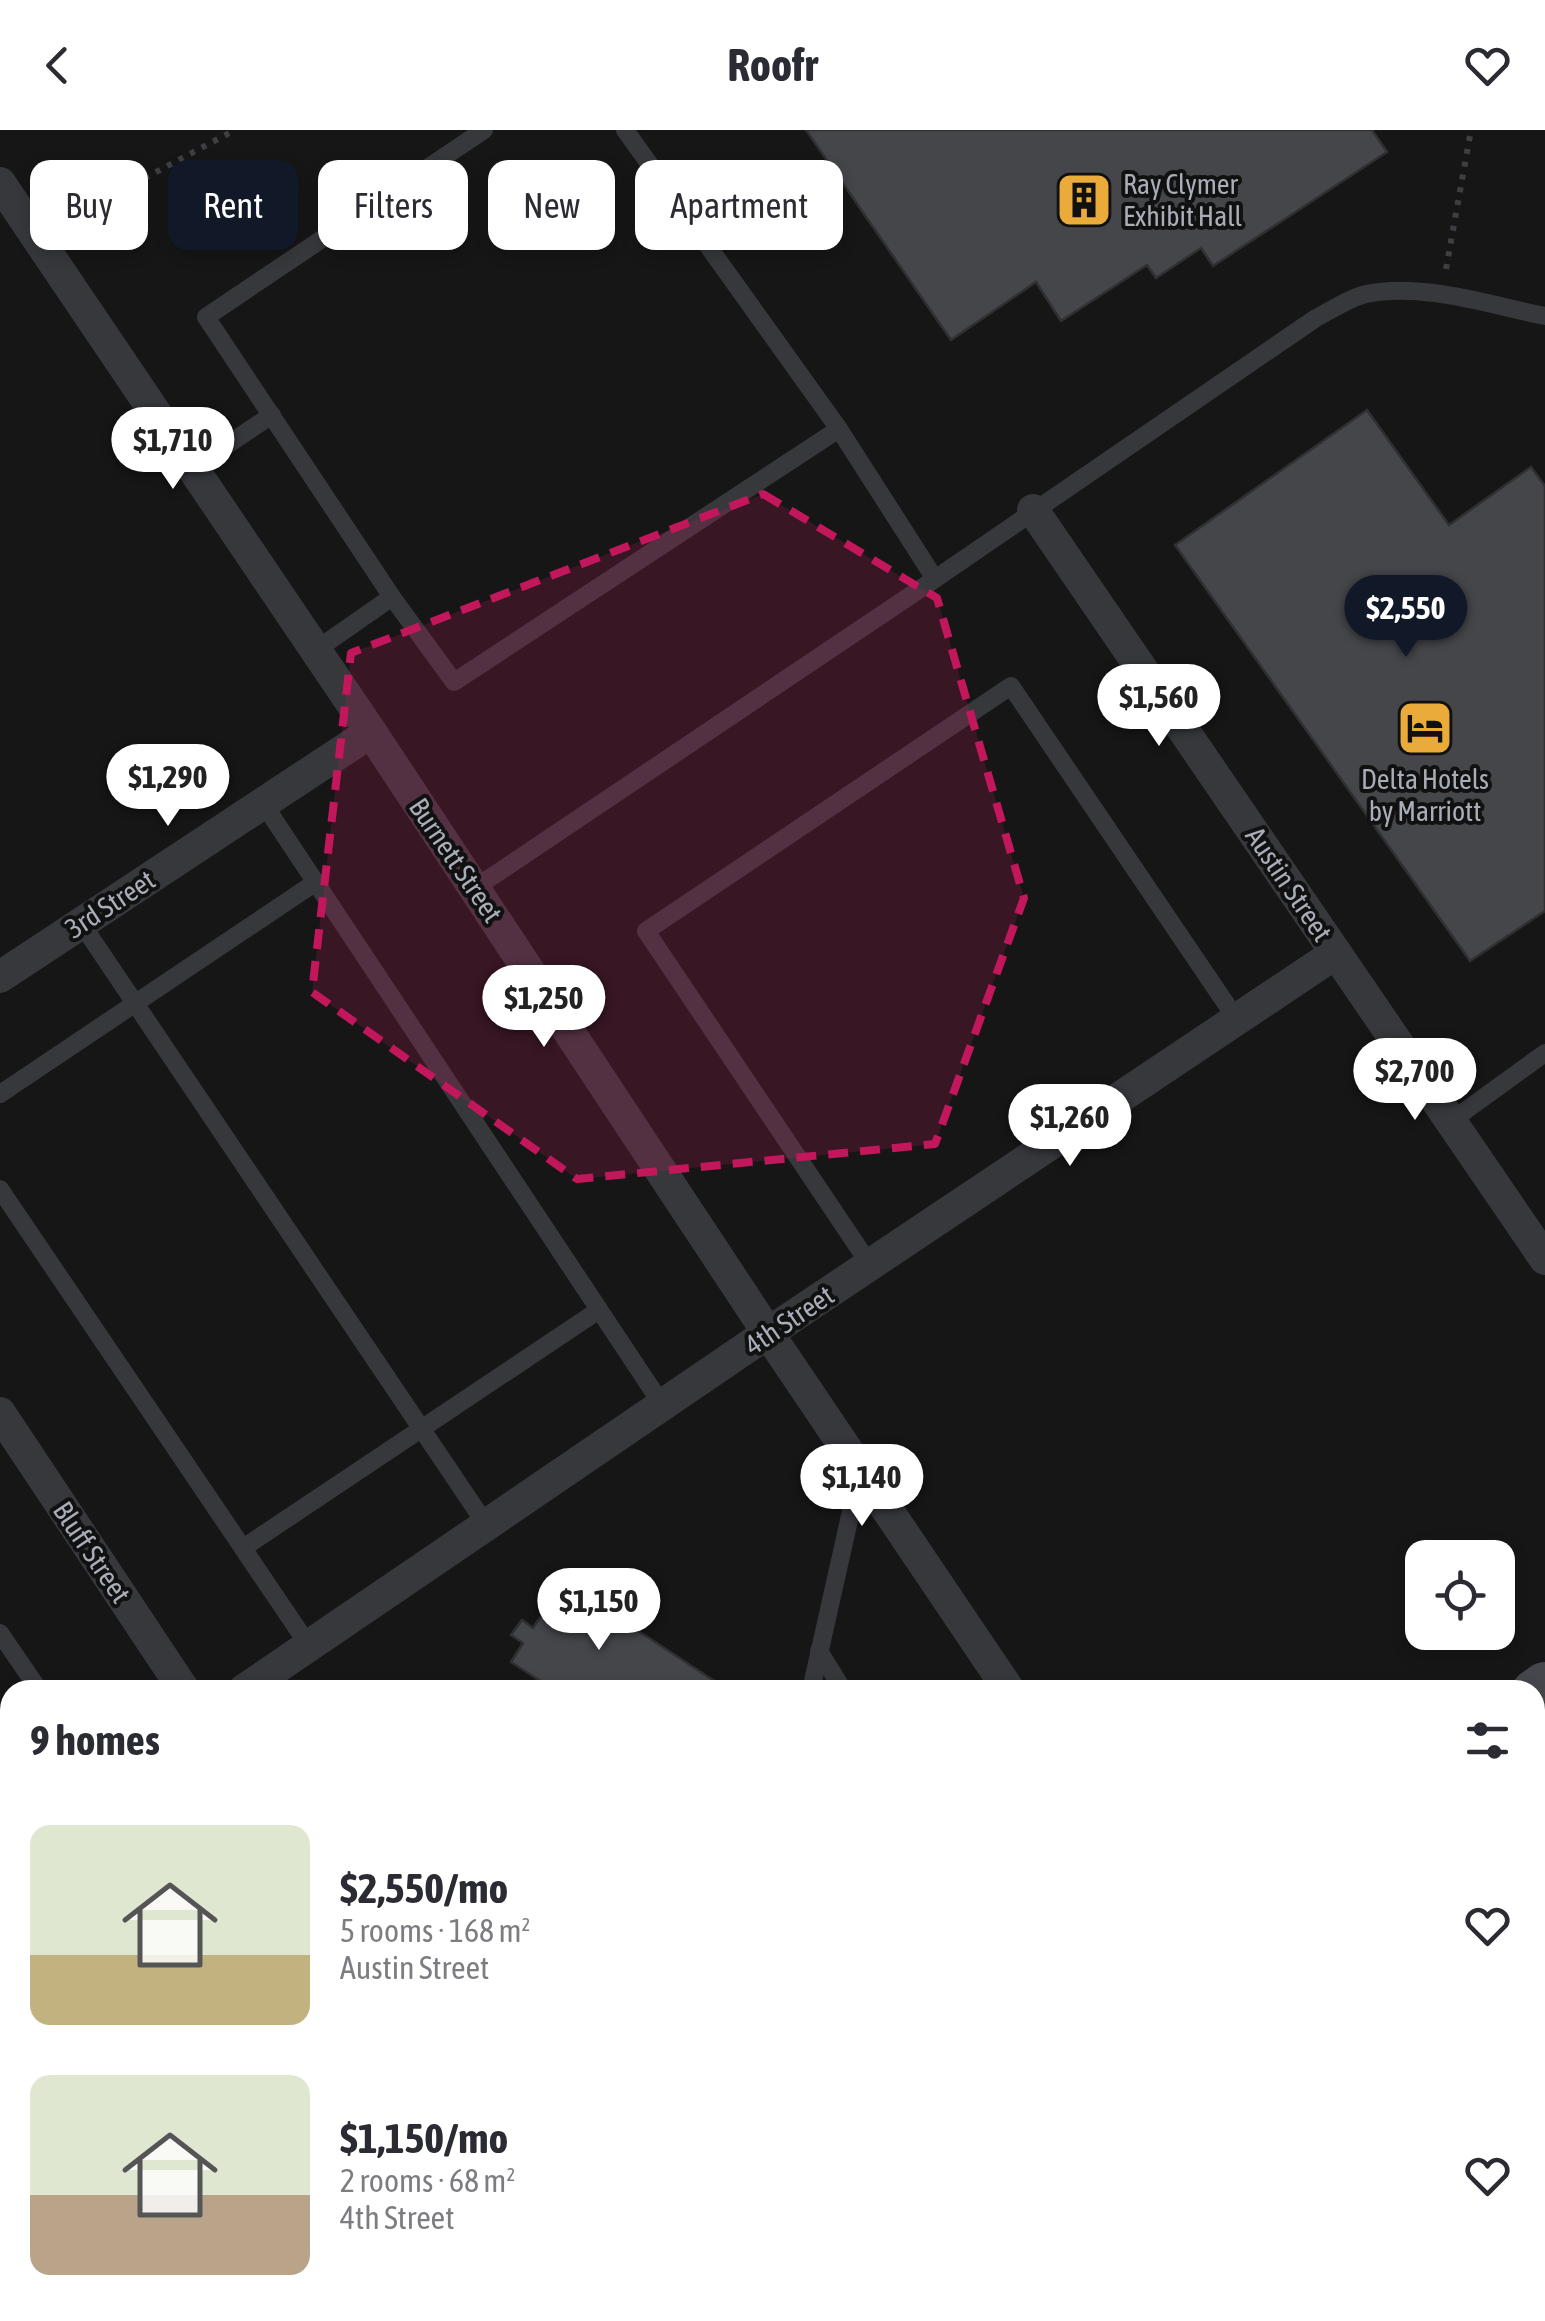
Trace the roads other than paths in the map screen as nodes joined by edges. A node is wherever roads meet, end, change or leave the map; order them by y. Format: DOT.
graph roads {
  1 [pos="484,130"];
  2 [pos="625,130"];
  3 [pos="0,184"];
  4 [pos="1545,316"];
  5 [pos="272,415"];
  6 [pos="839,429"];
  7 [pos="194,467"];
  8 [pos="1033,510"];
  9 [pos="935,578"];
  10 [pos="392,597"];
  11 [pos="316,650"];
  12 [pos="372,732"];
  13 [pos="263,804"];
  14 [pos="316,882"];
  15 [pos="475,888"];
  16 [pos="81,923"];
  17 [pos="1336,953"];
  18 [pos="0,977"];
  19 [pos="135,1004"];
  20 [pos="1237,1020"];
  21 [pos="1545,1054"];
  22 [pos="0,1094"];
  23 [pos="1451,1120"];
  24 [pos="0,1189"];
  25 [pos="1545,1259"];
  26 [pos="870,1265"];
  27 [pos="600,1310"];
  28 [pos="768,1333"];
  29 [pos="664,1406"];
  30 [pos="0,1413"];
  31 [pos="422,1429"];
  32 [pos="860,1471"];
  33 [pos="487,1526"];
  34 [pos="243,1548"];
  35 [pos="0,1632"];
  36 [pos="310,1646"];
  37 [pos="819,1651"];
  38 [pos="32,1680"];
  39 [pos="177,1680"];
  40 [pos="259,1680"];
  41 [pos="812,1680"];
  42 [pos="837,1680"];
  43 [pos="1001,1680"];
  1 -- 5 [label="lane"];
  2 -- 6 [label="lane"];
  3 -- 7 [label="street, Burnett Street"];
  4 -- 8 [label="lane"];
  5 -- 7 [label="lane"];
  5 -- 10 [label="lane"];
  6 -- 9 [label="lane"];
  6 -- 10 [label="lane"];
  7 -- 11 [label="street, Burnett Street"];
  8 -- 9 [label="lane"];
  8 -- 17 [label="street, Austin Street"];
  9 -- 15 [label="lane"];
  10 -- 11 [label="lane"];
  11 -- 12 [label="street, Burnett Street"];
  12 -- 13 [label="street, 3rd Street"];
  12 -- 15 [label="street, Burnett Street"];
  13 -- 14 [label="lane"];
  13 -- 16 [label="street, 3rd Street"];
  14 -- 19 [label="lane"];
  14 -- 27 [label="lane"];
  15 -- 28 [label="street, Burnett Street"];
  16 -- 18 [label="street, 3rd Street"];
  16 -- 19 [label="lane"];
  17 -- 20 [label="street, 4th Street"];
  17 -- 23 [label="street, Austin Street"];
  19 -- 22 [label="lane"];
  19 -- 31 [label="lane"];
  20 -- 26 [label="street, 4th Street"];
  20 -- 26 [label="lane"];
  21 -- 23 [label="lane"];
  23 -- 25 [label="street, Austin Street"];
  24 -- 34 [label="lane"];
  26 -- 28 [label="street, 4th Street"];
  27 -- 29 [label="lane"];
  27 -- 31 [label="lane"];
  28 -- 29 [label="street, 4th Street"];
  28 -- 32 [label="street, Burnett Street"];
  29 -- 33 [label="street, 4th Street"];
  30 -- 39 [label="street, Bluff Street"];
  31 -- 33 [label="lane"];
  31 -- 34 [label="lane"];
  32 -- 37 [label="lane"];
  32 -- 43 [label="street, Burnett Street"];
  33 -- 36 [label="street, 4th Street"];
  34 -- 36 [label="lane"];
  35 -- 38 [label="lane"];
  36 -- 40 [label="street, 4th Street"];
  37 -- 41 [label="lane"];
  37 -- 42 [label="lane"];
}
